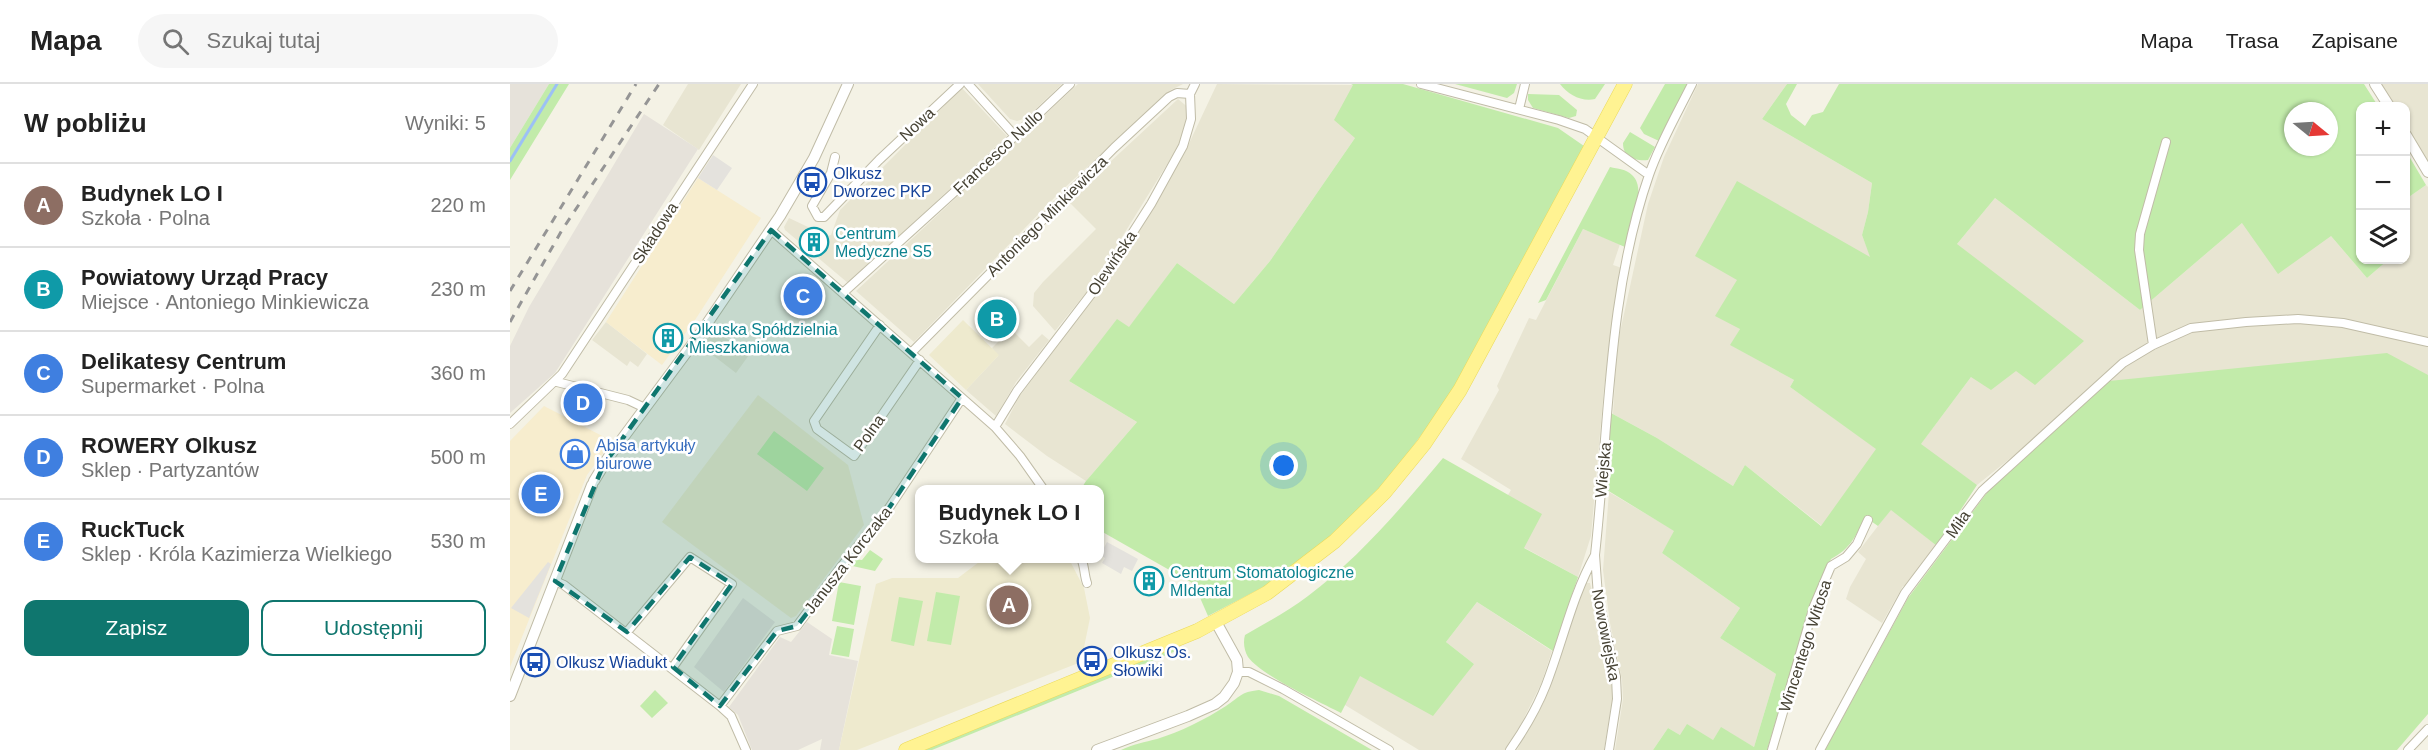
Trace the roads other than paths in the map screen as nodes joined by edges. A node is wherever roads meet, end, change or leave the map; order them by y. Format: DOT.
graph roads {
  1 [pos="753,84"];
  2 [pos="848,84"];
  3 [pos="960,84"];
  4 [pos="968,84"];
  5 [pos="1070,84"];
  6 [pos="1195,84"];
  7 [pos="1421,84"];
  8 [pos="1525,84"];
  9 [pos="1625,84"];
  10 [pos="1692,84"];
  11 [pos="2375,84"];
  12 [pos="1190,94"];
  13 [pos="2386,102"];
  14 [pos="1519,109"];
  15 [pos="1016,136"];
  16 [pos="1595,138"];
  17 [pos="2166,142"];
  18 [pos="2410,142"];
  19 [pos="835,157"];
  20 [pos="2428,172"];
  21 [pos="1649,175"];
  22 [pos="771,230"];
  23 [pos="844,292"];
  24 [pos="880,325"];
  25 [pos="2428,342"];
  26 [pos="2153,345"];
  27 [pos="911,353"];
  28 [pos="920,360"];
  29 [pos="556,382"];
  30 [pos="962,398"];
  31 [pos="645,408"];
  32 [pos="510,424"];
  33 [pos="995,427"];
  34 [pos="1041,485"];
  35 [pos="1868,520"];
  36 [pos="1595,555"];
  37 [pos="1083,563"];
  38 [pos="555,581"];
  39 [pos="1087,583"];
  40 [pos="1216,622"];
  41 [pos="627,632"];
  42 [pos="673,667"];
  43 [pos="1238,672"];
  44 [pos="510,696"];
  45 [pos="720,706"];
  46 [pos="2428,729"];
  47 [pos="1101,749"];
  48 [pos="746,750"];
  49 [pos="906,750"];
  50 [pos="1389,750"];
  51 [pos="1510,750"];
  52 [pos="1609,750"];
  53 [pos="1772,750"];
  54 [pos="1820,750"];
  55 [pos="2408,750"];
  1 -- 29 [label="street, Składowa"];
  2 -- 22 [label="street"];
  3 -- 19 [label="street, Nowa"];
  4 -- 15 [label="street"];
  5 -- 15 [label="street, Francesco Nullo"];
  6 -- 12 [label="street, Olewińska"];
  7 -- 14 [label="street"];
  8 -- 14 [label="street"];
  9 -- 16 [label="main road"];
  10 -- 21 [label="street, Wiejska"];
  11 -- 13 [label="street"];
  12 -- 27 [label="street, Antoniego Minkiewicza"];
  12 -- 33 [label="street, Olewińska"];
  14 -- 16 [label="street"];
  15 -- 23 [label="street, Francesco Nullo"];
  16 -- 21 [label="street"];
  16 -- 40 [label="main road"];
  17 -- 26 [label="street"];
  18 -- 20 [label="street"];
  21 -- 36 [label="street, Wiejska"];
  22 -- 23 [label="street"];
  22 -- 31 [label="street"];
  23 -- 24 [label="street"];
  24 -- 27 [label="street"];
  24 -- 28 [label="street, Polna"];
  25 -- 26 [label="street, Miła"];
  26 -- 54 [label="street, Miła"];
  27 -- 28 [label="street"];
  28 -- 30 [label="street"];
  29 -- 31 [label="street"];
  29 -- 32 [label="street, Składowa"];
  30 -- 33 [label="street"];
  30 -- 45 [label="street, Janusza Korczaka"];
  31 -- 38 [label="street"];
  33 -- 34 [label="street"];
  35 -- 53 [label="street, Wincentego Witosa"];
  36 -- 51 [label="street, Wiejska"];
  36 -- 52 [label="street, Nowowiejska"];
  37 -- 39 [label="street"];
  38 -- 41 [label="street"];
  38 -- 44 [label="street"];
  40 -- 43 [label="street"];
  40 -- 49 [label="main road"];
  41 -- 42 [label="street"];
  41 -- 42 [label="street"];
  42 -- 45 [label="street"];
  43 -- 47 [label="street"];
  43 -- 50 [label="street"];
  45 -- 48 [label="street"];
  46 -- 55 [label="street"];
}
